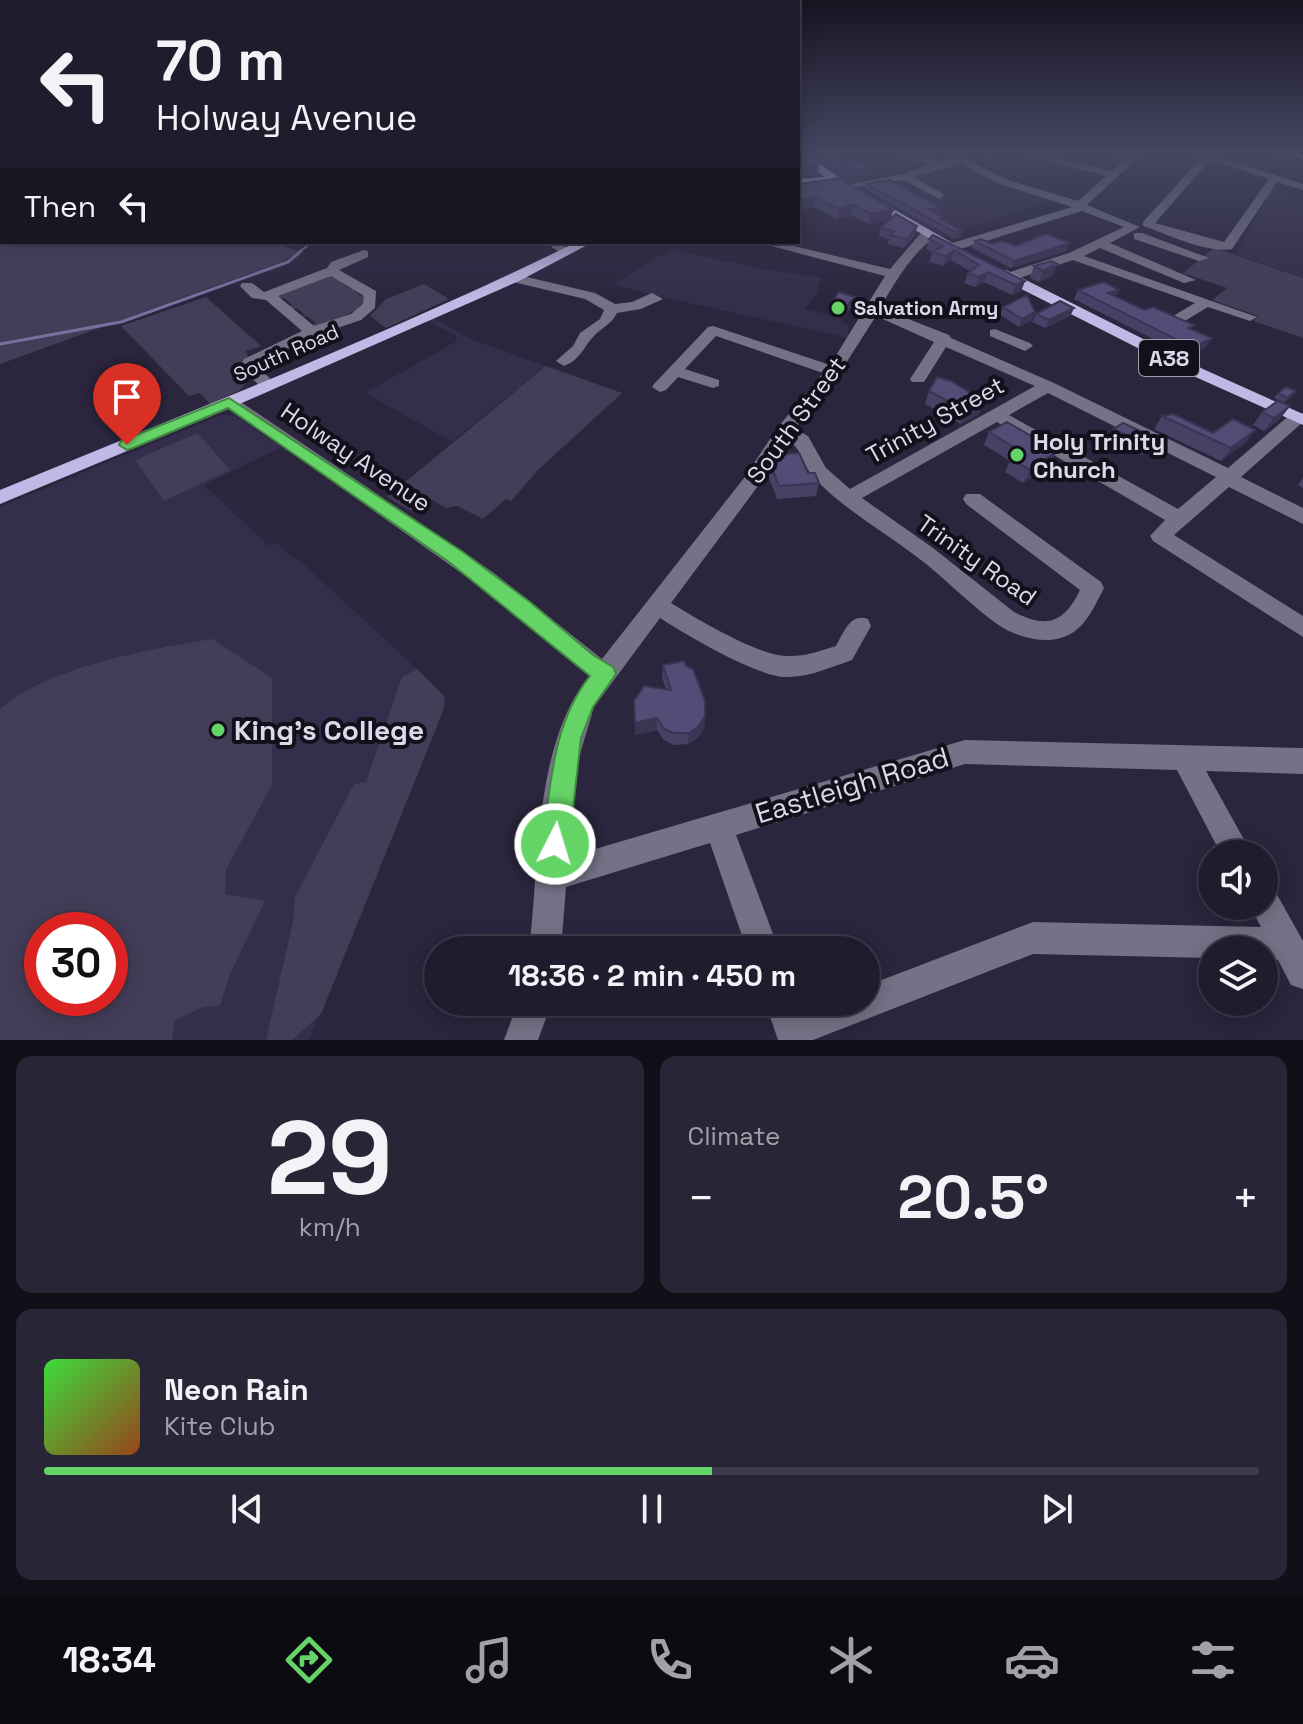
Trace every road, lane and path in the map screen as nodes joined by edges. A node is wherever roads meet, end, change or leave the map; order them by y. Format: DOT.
graph roads {
  1 [pos="872,202"];
  2 [pos="1065,202"];
  3 [pos="1081,202"];
  4 [pos="1166,202"];
  5 [pos="1259,202"];
  6 [pos="1076,205"];
  7 [pos="1130,229"];
  8 [pos="931,236"];
  9 [pos="554,244"];
  10 [pos="583,244"];
  11 [pos="770,244"];
  12 [pos="1101,244"];
  13 [pos="953,247"];
  14 [pos="567,252"];
  15 [pos="364,254"];
  16 [pos="967,255"];
  17 [pos="1073,256"];
  18 [pos="1203,258"];
  19 [pos="332,271"];
  20 [pos="1002,273"];
  21 [pos="893,274"];
  22 [pos="514,278"];
  23 [pos="1189,280"];
  24 [pos="247,286"];
  25 [pos="267,296"];
  26 [pos="656,299"];
  27 [pos="1206,302"];
  28 [pos="612,309"];
  29 [pos="871,309"];
  30 [pos="1250,317"];
  31 [pos="1178,319"];
  32 [pos="312,332"];
  33 [pos="944,338"];
  34 [pos="1025,346"];
  35 [pos="985,357"];
  36 [pos="564,361"];
  37 [pos="676,371"];
  38 [pos="833,371"];
  39 [pos="918,379"];
  40 [pos="713,383"];
  41 [pos="268,385"];
  42 [pos="1048,386"];
  43 [pos="660,387"];
  44 [pos="229,402"];
  45 [pos="997,415"];
  46 [pos="1300,418"];
  47 [pos="784,431"];
  48 [pos="1228,477"];
  49 [pos="0,497"];
  50 [pos="848,498"];
  51 [pos="973,499"];
  52 [pos="1303,517"];
  53 [pos="1179,519"];
  54 [pos="657,605"];
  55 [pos="860,626"];
  56 [pos="1303,628"];
  57 [pos="605,674"];
  58 [pos="1185,759"];
  59 [pos="1303,761"];
  60 [pos="718,826"];
  61 [pos="1229,840"];
  62 [pos="553,872"];
  63 [pos="1274,920"];
  64 [pos="546,936"];
  65 [pos="758,936"];
  66 [pos="1295,958"];
  67 [pos="530,1016"];
  68 [pos="790,1024"];
  69 [pos="521,1040"];
  1 -- 8 [label="main road"];
  2 -- 6 [label="street"];
  3 -- 6 [label="street"];
  4 -- 5 [label="street"];
  6 -- 7 [label="street"];
  6 -- 13 [label="street"];
  7 -- 12 [label="street"];
  7 -- 18 [label="street"];
  8 -- 13 [label="main road"];
  8 -- 21 [label="street, South Street"];
  9 -- 14 [label="street"];
  10 -- 14 [label="main road, South Road"];
  11 -- 21 [label="street"];
  12 -- 17 [label="street"];
  12 -- 23 [label="street"];
  13 -- 16 [label="main road"];
  14 -- 22 [label="main road, South Road"];
  15 -- 19 [label="street"];
  17 -- 20 [label="street"];
  17 -- 27 [label="street"];
  19 -- 25 [label="street"];
  19 -- 32 [label="street"];
  20 -- 46 [label="main road, A38"];
  21 -- 29 [label="street, South Street"];
  22 -- 28 [label="street"];
  22 -- 41 [label="main road, South Road"];
  24 -- 25 [label="street"];
  25 -- 32 [label="street"];
  26 -- 28 [label="street"];
  27 -- 30 [label="street"];
  27 -- 31 [label="street"];
  28 -- 36 [label="street"];
  29 -- 33 [label="street"];
  29 -- 38 [label="street, South Street"];
  32 -- 41 [label="street"];
  33 -- 35 [label="street"];
  33 -- 39 [label="street"];
  34 -- 35 [label="street"];
  35 -- 42 [label="street"];
  37 -- 38 [label="street"];
  37 -- 40 [label="street"];
  37 -- 43 [label="street"];
  38 -- 47 [label="street, South Street"];
  41 -- 44 [label="main road, South Road"];
  42 -- 45 [label="street, Trinity Street"];
  42 -- 48 [label="street"];
  44 -- 49 [label="main road, South Road"];
  44 -- 57 [label="street, Holway Avenue"];
  45 -- 50 [label="street, Trinity Street"];
  45 -- 53 [label="street"];
  46 -- 48 [label="street"];
  47 -- 50 [label="street, Trinity Road"];
  47 -- 54 [label="street, South Street"];
  48 -- 52 [label="street"];
  48 -- 53 [label="street"];
  50 -- 51 [label="street, Trinity Road"];
  53 -- 56 [label="street"];
  54 -- 55 [label="street"];
  54 -- 57 [label="street, South Street"];
  57 -- 62 [label="street, South Street"];
  58 -- 59 [label="street, Eastleigh Road"];
  58 -- 60 [label="street, Eastleigh Road"];
  58 -- 61 [label="street"];
  60 -- 62 [label="street, Eastleigh Road"];
  60 -- 65 [label="street"];
  62 -- 64 [label="street, South Street"];
  63 -- 66 [label="street"];
  66 -- 68 [label="street"];
  67 -- 69 [label="street"];
}
